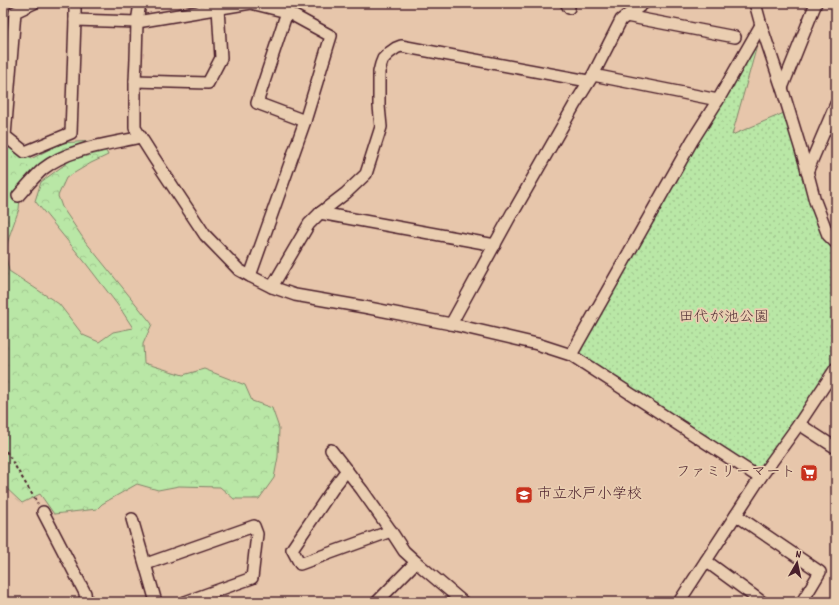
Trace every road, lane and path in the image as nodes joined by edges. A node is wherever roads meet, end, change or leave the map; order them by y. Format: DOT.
graph roads {
  1 [pos="34,3"];
  2 [pos="75,3"];
  3 [pos="140,3"];
  4 [pos="644,3"];
  5 [pos="755,3"];
  6 [pos="816,3"];
  7 [pos="222,6"];
  8 [pos="287,12"];
  9 [pos="626,16"];
  10 [pos="75,20"];
  11 [pos="137,22"];
  12 [pos="762,24"];
  13 [pos="735,37"];
  14 [pos="591,78"];
  15 [pos="135,81"];
  16 [pos="782,88"];
  17 [pos="718,100"];
  18 [pos="836,104"];
  19 [pos="305,121"];
  20 [pos="141,137"];
  21 [pos="807,172"];
  22 [pos="18,196"];
  23 [pos="320,213"];
  24 [pos="836,243"];
  25 [pos="494,245"];
  26 [pos="250,276"];
  27 [pos="272,287"];
  28 [pos="451,324"];
  29 [pos="571,355"];
  30 [pos="836,368"];
  31 [pos="799,424"];
  32 [pos="3,446"];
  33 [pos="836,448"];
  34 [pos="330,450"];
  35 [pos="347,470"];
  36 [pos="760,478"];
  37 [pos="43,512"];
  38 [pos="736,515"];
  39 [pos="132,519"];
  40 [pos="391,531"];
  41 [pos="706,561"];
  42 [pos="416,562"];
  43 [pos="146,564"];
  44 [pos="86,602"];
  45 [pos="156,602"];
  46 [pos="185,602"];
  47 [pos="377,602"];
  48 [pos="463,602"];
  49 [pos="679,602"];
  50 [pos="762,602"];
  51 [pos="802,602"];
  1 -- 10 [label="street"];
  2 -- 10 [label="street"];
  3 -- 11 [label="street"];
  4 -- 9 [label="street"];
  5 -- 12 [label="street"];
  6 -- 16 [label="street"];
  7 -- 8 [label="street"];
  7 -- 11 [label="street"];
  7 -- 15 [label="street"];
  8 -- 19 [label="street"];
  8 -- 19 [label="street"];
  9 -- 13 [label="street"];
  9 -- 14 [label="street"];
  10 -- 11 [label="street"];
  11 -- 15 [label="street"];
  12 -- 16 [label="street"];
  12 -- 17 [label="street"];
  14 -- 17 [label="street"];
  14 -- 23 [label="street"];
  14 -- 25 [label="street"];
  15 -- 20 [label="street"];
  16 -- 21 [label="street"];
  17 -- 29 [label="street"];
  18 -- 21 [label="street"];
  19 -- 26 [label="street"];
  20 -- 22 [label="street"];
  20 -- 26 [label="street"];
  21 -- 24 [label="street"];
  23 -- 25 [label="street"];
  23 -- 27 [label="street"];
  25 -- 28 [label="street"];
  26 -- 27 [label="street"];
  27 -- 28 [label="street"];
  28 -- 29 [label="street"];
  29 -- 36 [label="street"];
  30 -- 31 [label="street"];
  31 -- 33 [label="street"];
  31 -- 36 [label="street"];
  32 -- 37 [label="path"];
  34 -- 35 [label="street"];
  35 -- 40 [label="street"];
  35 -- 40 [label="street"];
  36 -- 38 [label="street"];
  37 -- 44 [label="street"];
  38 -- 41 [label="street"];
  38 -- 51 [label="street"];
  39 -- 43 [label="street"];
  40 -- 42 [label="street"];
  41 -- 49 [label="street"];
  41 -- 50 [label="street"];
  42 -- 47 [label="street"];
  42 -- 48 [label="street"];
  43 -- 45 [label="street"];
  43 -- 46 [label="street"];
}
